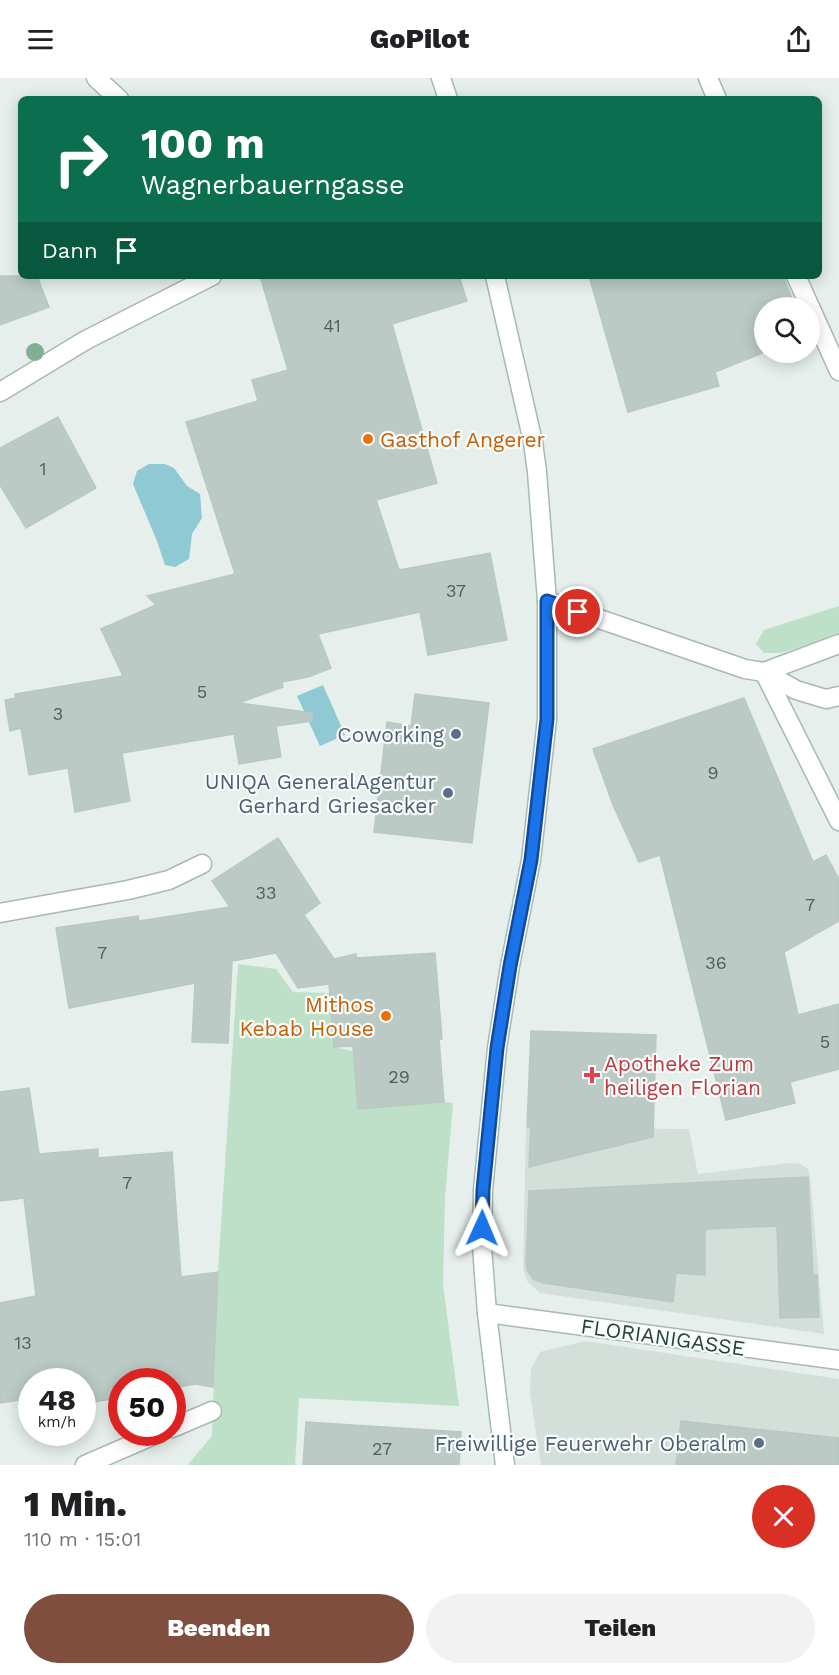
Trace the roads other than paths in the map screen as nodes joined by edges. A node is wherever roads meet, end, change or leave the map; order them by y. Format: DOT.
graph roads {
  1 [pos="96,78"];
  2 [pos="441,78"];
  3 [pos="708,78"];
  4 [pos="116,96"];
  5 [pos="447,96"];
  6 [pos="716,96"];
  7 [pos="206,279"];
  8 [pos="496,279"];
  9 [pos="797,279"];
  10 [pos="839,371"];
  11 [pos="0,392"];
  12 [pos="547,601"];
  13 [pos="839,644"];
  14 [pos="764,672"];
  15 [pos="839,696"];
  16 [pos="839,821"];
  17 [pos="202,864"];
  18 [pos="0,913"];
  19 [pos="487,1313"];
  20 [pos="839,1360"];
  21 [pos="212,1411"];
  22 [pos="186,1422"];
  23 [pos="129,1446"];
  24 [pos="85,1465"];
  25 [pos="505,1465"];
  1 -- 4 [label="street"];
  2 -- 5 [label="street"];
  3 -- 6 [label="street"];
  7 -- 11 [label="street"];
  8 -- 12 [label="street"];
  9 -- 10 [label="street"];
  12 -- 14 [label="street"];
  12 -- 19 [label="street"];
  13 -- 14 [label="street"];
  14 -- 15 [label="street"];
  14 -- 16 [label="street"];
  17 -- 18 [label="street"];
  19 -- 20 [label="street, FLORIANIGASSE"];
  19 -- 25 [label="street"];
  21 -- 22 [label="street"];
  23 -- 24 [label="street"];
}
